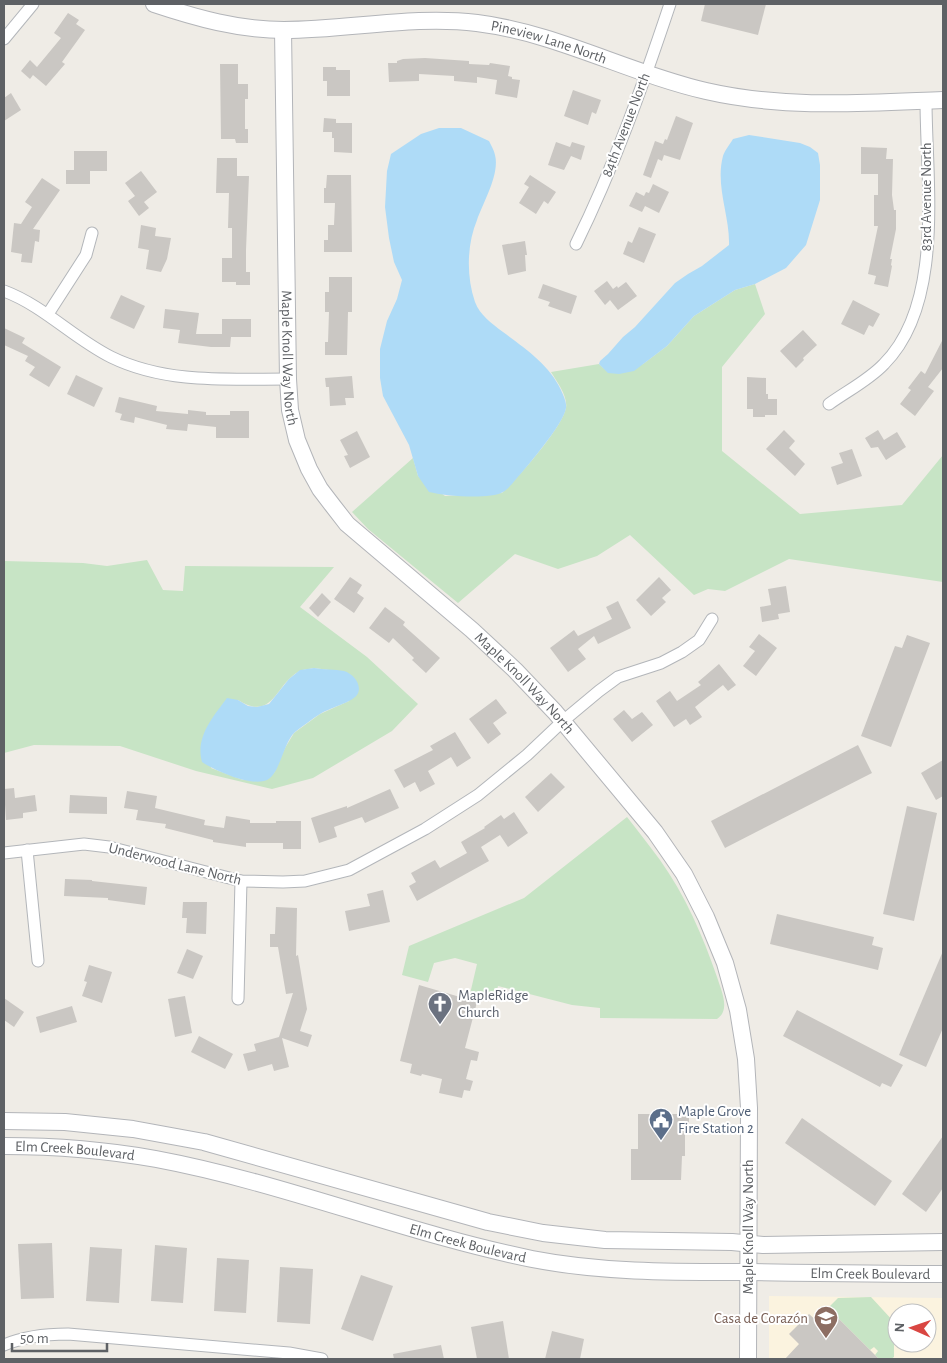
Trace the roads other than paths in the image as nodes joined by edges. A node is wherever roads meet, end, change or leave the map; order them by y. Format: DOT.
graph roads {
  1 [pos="34,4"];
  2 [pos="154,4"];
  3 [pos="670,4"];
  4 [pos="283,30"];
  5 [pos="4,39"];
  6 [pos="646,73"];
  7 [pos="943,100"];
  8 [pos="926,101"];
  9 [pos="92,233"];
  10 [pos="576,244"];
  11 [pos="4,291"];
  12 [pos="48,314"];
  13 [pos="288,379"];
  14 [pos="829,404"];
  15 [pos="712,619"];
  16 [pos="563,721"];
  17 [pos="27,850"];
  18 [pos="4,853"];
  19 [pos="241,881"];
  20 [pos="38,960"];
  21 [pos="238,999"];
  22 [pos="4,1121"];
  23 [pos="4,1146"];
  24 [pos="943,1242"];
  25 [pos="748,1243"];
  26 [pos="749,1272"];
  27 [pos="943,1274"];
  28 [pos="4,1344"];
  29 [pos="322,1359"];
  30 [pos="748,1359"];
  1 -- 5 [label="street"];
  2 -- 4 [label="street, Pineview Lane North"];
  3 -- 6 [label="street, 84th Avenue North"];
  4 -- 6 [label="street, Pineview Lane North"];
  4 -- 13 [label="street, Maple Knoll Way North"];
  6 -- 8 [label="street, Pineview Lane North"];
  6 -- 10 [label="street, 84th Avenue North"];
  7 -- 8 [label="street, Pineview Lane North"];
  8 -- 14 [label="street, 83rd Avenue North"];
  9 -- 12 [label="street"];
  11 -- 12 [label="street"];
  12 -- 13 [label="street"];
  13 -- 16 [label="street, Maple Knoll Way North"];
  15 -- 16 [label="street, Underwood Lane North"];
  16 -- 19 [label="street, Underwood Lane North"];
  16 -- 25 [label="street, Maple Knoll Way North"];
  17 -- 18 [label="street, Underwood Lane North"];
  17 -- 19 [label="street, Underwood Lane North"];
  17 -- 20 [label="street"];
  19 -- 21 [label="street"];
  22 -- 25 [label="street, Elm Creek Boulevard"];
  23 -- 26 [label="street, Elm Creek Boulevard"];
  24 -- 25 [label="street, Elm Creek Boulevard"];
  25 -- 26 [label="street, Maple Knoll Way North"];
  26 -- 27 [label="street, Elm Creek Boulevard"];
  26 -- 30 [label="street, Maple Knoll Way North"];
  28 -- 29 [label="street"];
}
